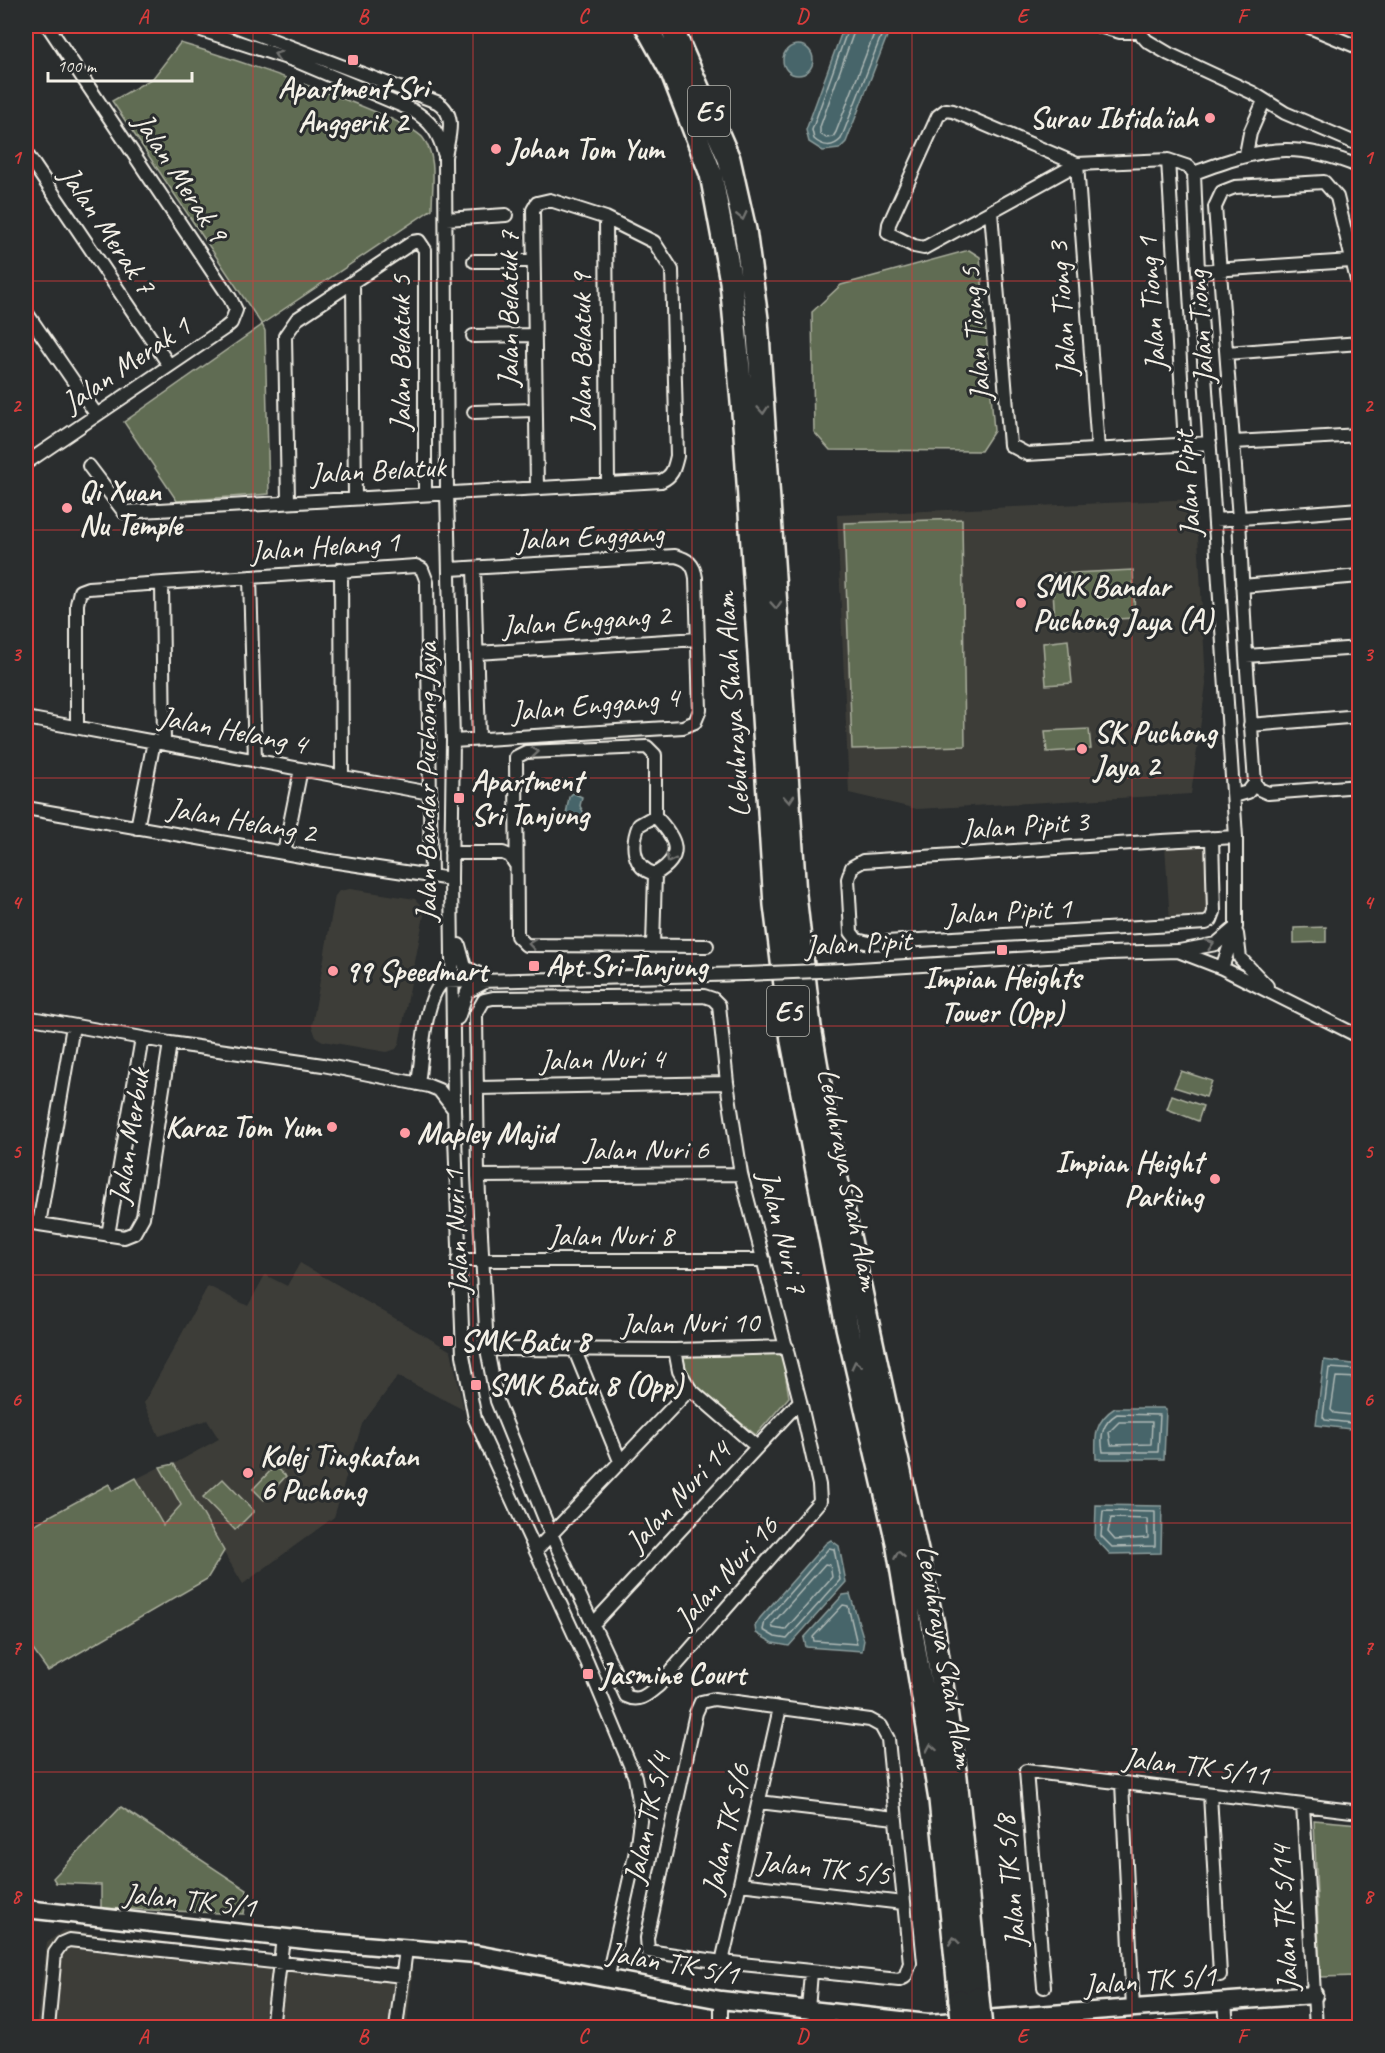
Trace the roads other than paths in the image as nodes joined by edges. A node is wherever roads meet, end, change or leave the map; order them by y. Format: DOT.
graph roads {
  1 [pos="48,26"];
  2 [pos="189,26"];
  3 [pos="235,26"];
  4 [pos="646,26"];
  5 [pos="671,26"];
  6 [pos="1099,26"];
  7 [pos="1307,26"];
  8 [pos="1139,29"];
  9 [pos="1359,48"];
  10 [pos="1264,101"];
  11 [pos="1359,145"];
  12 [pos="26,153"];
  13 [pos="1246,154"];
  14 [pos="445,157"];
  15 [pos="1168,160"];
  16 [pos="1077,164"];
  17 [pos="1359,167"];
  18 [pos="1194,173"];
  19 [pos="991,212"];
  20 [pos="506,215"];
  21 [pos="606,218"];
  22 [pos="446,219"];
  23 [pos="474,261"];
  24 [pos="533,261"];
  25 [pos="1351,261"];
  26 [pos="1222,270"];
  27 [pos="1198,271"];
  28 [pos="353,284"];
  29 [pos="1359,293"];
  30 [pos="230,298"];
  31 [pos="26,312"];
  32 [pos="533,335"];
  33 [pos="473,336"];
  34 [pos="1359,344"];
  35 [pos="1227,353"];
  36 [pos="169,365"];
  37 [pos="535,410"];
  38 [pos="474,412"];
  39 [pos="96,414"];
  40 [pos="1359,435"];
  41 [pos="1234,442"];
  42 [pos="1210,443"];
  43 [pos="1185,444"];
  44 [pos="1098,449"];
  45 [pos="26,463"];
  46 [pos="89,466"];
  47 [pos="608,484"];
  48 [pos="537,487"];
  49 [pos="447,491"];
  50 [pos="425,493"];
  51 [pos="355,498"];
  52 [pos="288,501"];
  53 [pos="1359,509"];
  54 [pos="1239,519"];
  55 [pos="1215,520"];
  56 [pos="450,568"];
  57 [pos="474,568"];
  58 [pos="341,569"];
  59 [pos="1359,576"];
  60 [pos="250,577"];
  61 [pos="162,584"];
  62 [pos="1242,586"];
  63 [pos="698,639"];
  64 [pos="1359,648"];
  65 [pos="477,653"];
  66 [pos="1246,656"];
  67 [pos="1359,716"];
  68 [pos="26,718"];
  69 [pos="1250,725"];
  70 [pos="76,726"];
  71 [pos="479,739"];
  72 [pos="453,741"];
  73 [pos="159,742"];
  74 [pos="255,760"];
  75 [pos="302,769"];
  76 [pos="342,777"];
  77 [pos="1257,786"];
  78 [pos="1359,786"];
  79 [pos="430,793"];
  80 [pos="1234,796"];
  81 [pos="26,808"];
  82 [pos="655,816"];
  83 [pos="137,828"];
  84 [pos="1236,837"];
  85 [pos="515,838"];
  86 [pos="1212,838"];
  87 [pos="285,853"];
  88 [pos="502,853"];
  89 [pos="451,854"];
  90 [pos="516,865"];
  91 [pos="655,874"];
  92 [pos="431,876"];
  93 [pos="451,886"];
  94 [pos="849,900"];
  95 [pos="1236,927"];
  96 [pos="653,946"];
  97 [pos="707,946"];
  98 [pos="1178,951"];
  99 [pos="1222,968"];
  100 [pos="492,979"];
  101 [pos="454,980"];
  102 [pos="1279,996"];
  103 [pos="493,998"];
  104 [pos="26,1017"];
  105 [pos="73,1026"];
  106 [pos="454,1037"];
  107 [pos="1359,1037"];
  108 [pos="142,1038"];
  109 [pos="171,1042"];
  110 [pos="727,1083"];
  111 [pos="418,1084"];
  112 [pos="478,1088"];
  113 [pos="454,1109"];
  114 [pos="741,1174"];
  115 [pos="478,1176"];
  116 [pos="26,1222"];
  117 [pos="39,1224"];
  118 [pos="108,1235"];
  119 [pos="458,1260"];
  120 [pos="483,1260"];
  121 [pos="764,1260"];
  122 [pos="787,1347"];
  123 [pos="487,1349"];
  124 [pos="675,1350"];
  125 [pos="575,1351"];
  126 [pos="690,1389"];
  127 [pos="800,1401"];
  128 [pos="757,1447"];
  129 [pos="620,1461"];
  130 [pos="819,1485"];
  131 [pos="551,1534"];
  132 [pos="536,1550"];
  133 [pos="593,1624"];
  134 [pos="626,1696"];
  135 [pos="780,1708"];
  136 [pos="1026,1771"];
  137 [pos="1122,1783"];
  138 [pos="1210,1794"];
  139 [pos="759,1802"];
  140 [pos="1304,1805"];
  141 [pos="1359,1812"];
  142 [pos="895,1818"];
  143 [pos="740,1884"];
  144 [pos="903,1903"];
  145 [pos="26,1909"];
  146 [pos="283,1938"];
  147 [pos="406,1949"];
  148 [pos="722,1962"];
  149 [pos="280,1963"];
  150 [pos="811,1972"];
  151 [pos="1220,1975"];
  152 [pos="403,1976"];
  153 [pos="607,1980"];
  154 [pos="1044,1987"];
  155 [pos="1314,1995"];
  156 [pos="969,1999"];
  157 [pos="721,2000"];
  158 [pos="1225,2001"];
  159 [pos="1133,2008"];
  160 [pos="808,2010"];
  161 [pos="843,2021"];
  162 [pos="1048,2021"];
  163 [pos="48,2028"];
  164 [pos="272,2028"];
  165 [pos="396,2028"];
  166 [pos="721,2028"];
  167 [pos="963,2028"];
  168 [pos="981,2028"];
  169 [pos="1161,2028"];
  170 [pos="1194,2028"];
  171 [pos="1227,2028"];
  172 [pos="1316,2028"];
  1 -- 30 [label="street, Jalan Merak 9"];
  14 -- 2 [label="street, Jalan Bandar Puchong Jaya, one-way"];
  3 -- 14 [label="street, Jalan Bandar Puchong Jaya"];
  156 -- 4 [label="highway, Lebuhraya Shah Alam / E5, one-way"];
  5 -- 156 [label="highway, Lebuhraya Shah Alam / E5, one-way"];
  6 -- 8 [label="street"];
  7 -- 9 [label="street"];
  8 -- 10 [label="street"];
  10 -- 11 [label="street"];
  10 -- 13 [label="street"];
  12 -- 36 [label="street, Jalan Merak 7"];
  13 -- 17 [label="street"];
  13 -- 18 [label="street"];
  14 -- 22 [label="street, Jalan Bandar Puchong Jaya"];
  15 -- 16 [label="street"];
  15 -- 18 [label="street"];
  15 -- 43 [label="street, Jalan Tiong 1"];
  16 -- 19 [label="street"];
  16 -- 19 [label="street"];
  16 -- 44 [label="street, Jalan Tiong 3"];
  18 -- 27 [label="street, Jalan Pipit"];
  19 -- 44 [label="street, Jalan Tiong 5"];
  20 -- 22 [label="street"];
  21 -- 24 [label="street, Jalan Belatuk 7"];
  21 -- 47 [label="street, Jalan Belatuk 9"];
  21 -- 47 [label="street, Jalan Belatuk"];
  22 -- 49 [label="street, Jalan Bandar Puchong Jaya"];
  23 -- 24 [label="street"];
  24 -- 32 [label="street, Jalan Belatuk 7"];
  25 -- 26 [label="street"];
  25 -- 26 [label="street, Jalan Tiong"];
  25 -- 29 [label="street"];
  26 -- 27 [label="street"];
  26 -- 35 [label="street, Jalan Tiong"];
  27 -- 42 [label="street, Jalan Pipit"];
  28 -- 50 [label="street, Jalan Belatuk 5"];
  28 -- 51 [label="street"];
  28 -- 52 [label="street"];
  30 -- 36 [label="street, Jalan Merak 1"];
  31 -- 39 [label="street"];
  32 -- 33 [label="street"];
  32 -- 37 [label="street, Jalan Belatuk 7"];
  34 -- 35 [label="street"];
  35 -- 41 [label="street, Jalan Tiong"];
  36 -- 39 [label="street, Jalan Merak 1"];
  37 -- 38 [label="street"];
  37 -- 48 [label="street, Jalan Belatuk 7"];
  39 -- 45 [label="street, Jalan Merak 1"];
  40 -- 41 [label="street"];
  41 -- 54 [label="street, Jalan Tiong"];
  42 -- 43 [label="street"];
  42 -- 55 [label="street, Jalan Pipit"];
  43 -- 44 [label="street"];
  46 -- 52 [label="street, Jalan Belatuk"];
  47 -- 48 [label="street, Jalan Belatuk"];
  48 -- 49 [label="street, Jalan Belatuk"];
  49 -- 50 [label="street, Jalan Belatuk"];
  49 -- 56 [label="street, Jalan Bandar Puchong Jaya"];
  50 -- 51 [label="street, Jalan Belatuk"];
  51 -- 52 [label="street, Jalan Belatuk"];
  53 -- 54 [label="street"];
  54 -- 55 [label="street"];
  54 -- 62 [label="street, Jalan Tiong"];
  55 -- 80 [label="street, Jalan Pipit"];
  56 -- 57 [label="street, Jalan Enggang"];
  56 -- 72 [label="street, Jalan Bandar Puchong Jaya"];
  57 -- 63 [label="street, Jalan Enggang"];
  57 -- 65 [label="street"];
  58 -- 60 [label="street, Jalan Helang 1"];
  58 -- 76 [label="street"];
  58 -- 79 [label="street, Jalan Helang 1"];
  59 -- 62 [label="street"];
  60 -- 61 [label="street, Jalan Helang 1"];
  60 -- 74 [label="street"];
  61 -- 70 [label="street, Jalan Helang 1"];
  61 -- 73 [label="street"];
  62 -- 66 [label="street, Jalan Tiong"];
  63 -- 65 [label="street, Jalan Enggang 2"];
  63 -- 71 [label="street, Jalan Enggang 4"];
  64 -- 66 [label="street"];
  65 -- 71 [label="street"];
  66 -- 69 [label="street, Jalan Tiong"];
  67 -- 69 [label="street"];
  68 -- 70 [label="street, Jalan Helang 4"];
  69 -- 77 [label="street, Jalan Tiong"];
  70 -- 73 [label="street, Jalan Helang 4"];
  71 -- 72 [label="street, Jalan Enggang 4"];
  72 -- 89 [label="street, Jalan Bandar Puchong Jaya"];
  73 -- 74 [label="street, Jalan Helang 4"];
  73 -- 83 [label="street"];
  74 -- 75 [label="street, Jalan Helang 4"];
  75 -- 76 [label="street, Jalan Helang 4"];
  75 -- 87 [label="street"];
  76 -- 79 [label="street, Jalan Helang 4"];
  77 -- 78 [label="street"];
  77 -- 80 [label="street"];
  79 -- 92 [label="street, Jalan Helang 1"];
  80 -- 84 [label="street, Jalan Pipit"];
  81 -- 83 [label="street, Jalan Helang 2"];
  85 -- 82 [label="street, one-way"];
  82 -- 91 [label="street, one-way"];
  82 -- 91 [label="street"];
  83 -- 87 [label="street, Jalan Helang 2"];
  84 -- 86 [label="street, Jalan Pipit 3"];
  84 -- 95 [label="street, Jalan Pipit"];
  85 -- 88 [label="street"];
  85 -- 90 [label="street"];
  86 -- 94 [label="street, Jalan Pipit 3"];
  86 -- 94 [label="street, Jalan Pipit 1"];
  87 -- 92 [label="street, Jalan Helang 2"];
  88 -- 89 [label="street"];
  88 -- 90 [label="street"];
  89 -- 93 [label="street, Jalan Bandar Puchong Jaya"];
  96 -- 90 [label="street, one-way"];
  91 -- 96 [label="street"];
  92 -- 93 [label="street, Jalan Helang 2"];
  93 -- 100 [label="street"];
  93 -- 101 [label="street, Jalan Bandar Puchong Jaya"];
  98 -- 95 [label="street, one-way"];
  95 -- 99 [label="street, Jalan Pipit"];
  95 -- 102 [label="street"];
  96 -- 97 [label="street"];
  98 -- 99 [label="street, Jalan Pipit"];
  98 -- 100 [label="street, Jalan Pipit, bridge"];
  99 -- 102 [label="street, Jalan Pipit"];
  100 -- 101 [label="street, Jalan Pipit"];
  100 -- 106 [label="street"];
  101 -- 106 [label="street, Jalan Bandar Puchong Jaya"];
  101 -- 111 [label="street"];
  102 -- 107 [label="street, Jalan Pipit"];
  103 -- 110 [label="street, Jalan Nuri 7"];
  103 -- 112 [label="street, Jalan Nuri 1"];
  104 -- 105 [label="street, Jalan Merbuk"];
  105 -- 108 [label="street, Jalan Merbuk"];
  105 -- 117 [label="street"];
  106 -- 113 [label="street, Jalan Bandar Puchong Jaya"];
  108 -- 109 [label="street, Jalan Merbuk"];
  108 -- 118 [label="street"];
  109 -- 111 [label="street, Jalan Merbuk"];
  109 -- 118 [label="street, Jalan Merbuk"];
  110 -- 112 [label="street, Jalan Nuri 4"];
  110 -- 114 [label="street, Jalan Nuri 7"];
  111 -- 113 [label="street, Jalan Merbuk"];
  112 -- 115 [label="street, Jalan Nuri 1"];
  113 -- 119 [label="street, Jalan Bandar Puchong Jaya"];
  114 -- 115 [label="street, Jalan Nuri 6"];
  114 -- 121 [label="street, Jalan Nuri 7"];
  115 -- 120 [label="street, Jalan Nuri 1"];
  116 -- 117 [label="street, Jalan Merbuk"];
  117 -- 118 [label="street, Jalan Merbuk"];
  119 -- 120 [label="street, Jalan Nuri 8"];
  119 -- 132 [label="street, Jalan Bandar Puchong Jaya"];
  120 -- 121 [label="street, Jalan Nuri 8"];
  120 -- 123 [label="street, Jalan Nuri 1"];
  121 -- 122 [label="street, Jalan Nuri 7"];
  122 -- 124 [label="street, Jalan Nuri 10"];
  122 -- 127 [label="street, Jalan Nuri 7"];
  123 -- 125 [label="street, Jalan Nuri 10"];
  123 -- 131 [label="street, Jalan Nuri 1"];
  124 -- 125 [label="street, Jalan Nuri 10"];
  124 -- 126 [label="street"];
  125 -- 129 [label="street"];
  126 -- 128 [label="street"];
  126 -- 129 [label="street"];
  127 -- 128 [label="street, Jalan Nuri 14"];
  127 -- 130 [label="street, Jalan Nuri 7"];
  128 -- 133 [label="street, Jalan Nuri 14"];
  129 -- 131 [label="street"];
  130 -- 134 [label="street, Jalan Nuri 16"];
  131 -- 132 [label="street"];
  131 -- 133 [label="street, Jalan Nuri 1"];
  132 -- 153 [label="street, Jalan Bandar Puchong Jaya"];
  133 -- 134 [label="street, Jalan Nuri 1"];
  135 -- 139 [label="street, Jalan TK 5/6"];
  135 -- 142 [label="street"];
  135 -- 148 [label="street, Jalan TK 5/4"];
  136 -- 137 [label="street, Jalan TK 5/11"];
  136 -- 154 [label="street, Jalan TK 5/8"];
  137 -- 138 [label="street, Jalan TK 5/11"];
  137 -- 159 [label="street"];
  138 -- 140 [label="street, Jalan TK 5/11"];
  138 -- 151 [label="street"];
  139 -- 142 [label="street"];
  139 -- 143 [label="street, Jalan TK 5/6"];
  140 -- 141 [label="street, Jalan TK 5/11"];
  140 -- 155 [label="street, Jalan TK 5/14"];
  142 -- 144 [label="street"];
  143 -- 144 [label="street, Jalan TK 5/5"];
  143 -- 148 [label="street, Jalan TK 5/6"];
  144 -- 150 [label="street"];
  145 -- 146 [label="street, Jalan TK 5/1"];
  146 -- 147 [label="street, Jalan TK 5/1"];
  146 -- 149 [label="street"];
  147 -- 152 [label="street"];
  147 -- 153 [label="street, Jalan TK 5/1"];
  148 -- 150 [label="street"];
  149 -- 152 [label="street"];
  149 -- 163 [label="street"];
  149 -- 164 [label="street"];
  150 -- 160 [label="street"];
  152 -- 165 [label="street"];
  153 -- 157 [label="street, Jalan TK 5/1"];
  155 -- 158 [label="street, Jalan TK 5/1"];
  155 -- 172 [label="street, Jalan TK 5/14"];
  156 -- 167 [label="highway, Lebuhraya Shah Alam / E5, bridge"];
  156 -- 168 [label="highway, Lebuhraya Shah Alam / E5, bridge"];
  157 -- 160 [label="street, Jalan TK 5/1"];
  157 -- 166 [label="street"];
  158 -- 159 [label="street, Jalan TK 5/1"];
  158 -- 171 [label="street"];
  159 -- 162 [label="street, Jalan TK 5/1"];
  160 -- 161 [label="street, Jalan TK 5/1"];
  161 -- 162 [label="street, Jalan TK 5/1"];
  169 -- 170 [label="street"];
}
